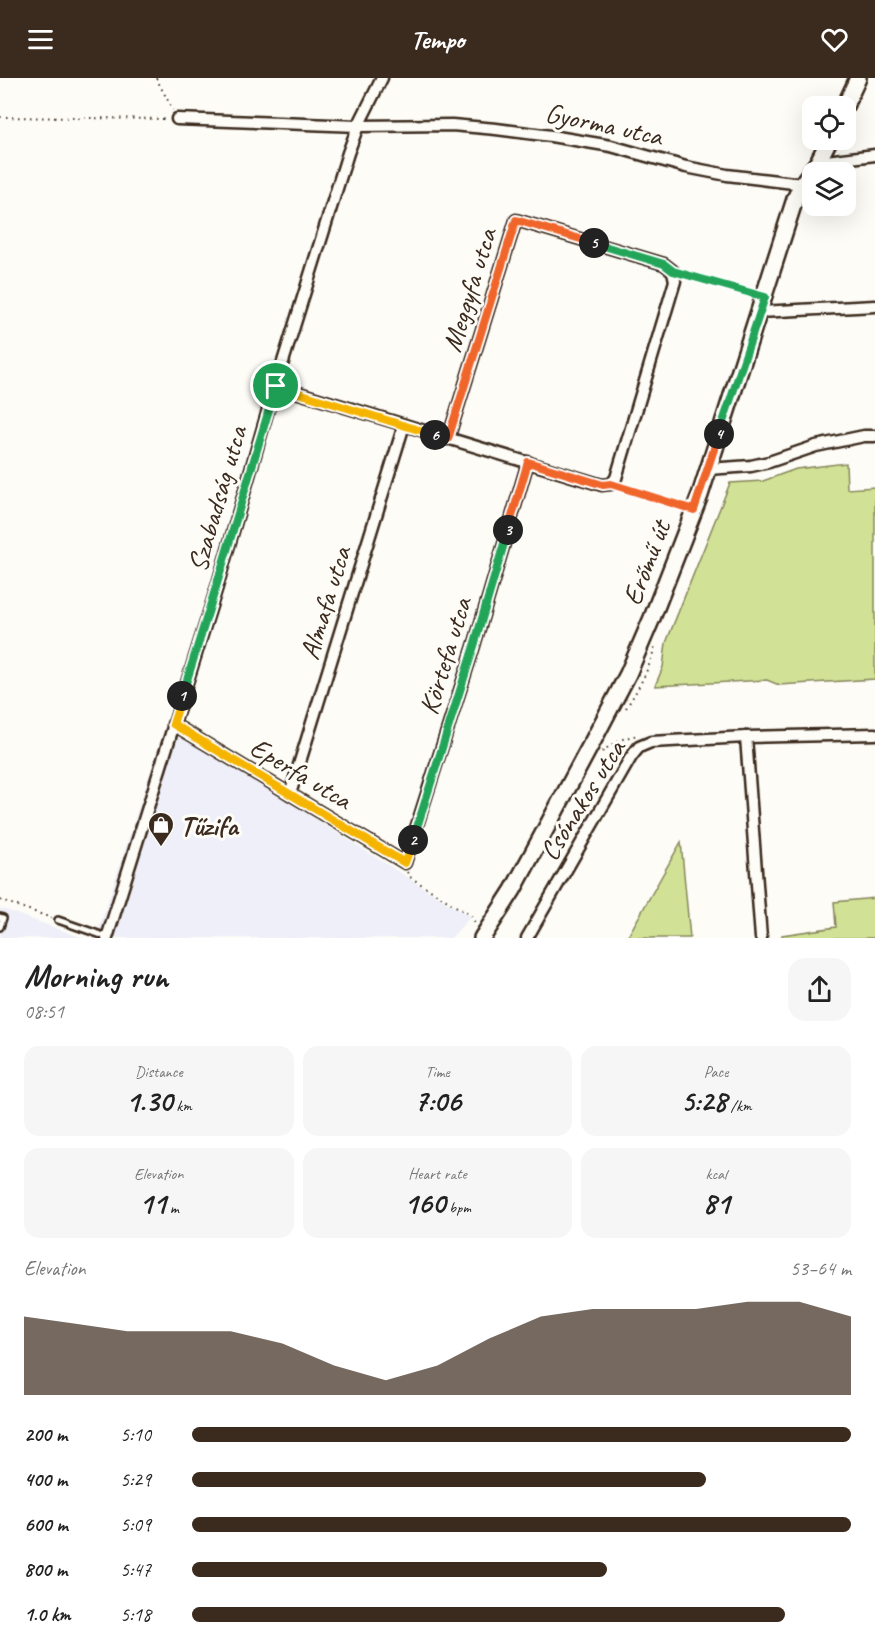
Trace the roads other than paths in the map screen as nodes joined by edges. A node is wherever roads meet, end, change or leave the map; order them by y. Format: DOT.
graph roads {
  1 [pos="382,78"];
  2 [pos="858,78"];
  3 [pos="850,96"];
  4 [pos="177,119"];
  5 [pos="358,126"];
  6 [pos="824,150"];
  7 [pos="875,155"];
  8 [pos="818,162"];
  9 [pos="802,184"];
  10 [pos="875,306"];
  11 [pos="760,312"];
  12 [pos="276,386"];
  13 [pos="404,425"];
  14 [pos="875,436"];
  15 [pos="448,439"];
  16 [pos="528,462"];
  17 [pos="708,469"];
  18 [pos="173,724"];
  19 [pos="875,734"];
  20 [pos="746,736"];
  21 [pos="291,794"];
  22 [pos="405,863"];
  23 [pos="0,917"];
  24 [pos="58,920"];
  25 [pos="0,927"];
  26 [pos="484,936"];
  27 [pos="107,938"];
  28 [pos="527,938"];
  29 [pos="761,938"];
  1 -- 5 [label="street, Szabadság utca"];
  2 -- 3 [label="street"];
  4 -- 5 [label="street, Gyorma utca"];
  5 -- 9 [label="street, Gyorma utca"];
  5 -- 12 [label="street, Szabadság utca"];
  6 -- 8 [label="street, Erőmű út"];
  7 -- 8 [label="street"];
  9 -- 11 [label="street, Erőmű út"];
  10 -- 11 [label="street"];
  11 -- 17 [label="street, Erőmű út"];
  12 -- 13 [label="street"];
  12 -- 18 [label="street, Szabadság utca"];
  13 -- 15 [label="street"];
  13 -- 21 [label="street, Almafa utca"];
  14 -- 17 [label="street"];
  15 -- 16 [label="street"];
  15 -- 16 [label="street, Meggyfa utca"];
  16 -- 22 [label="street, Körtefa utca"];
  17 -- 26 [label="street, Erőmű út"];
  18 -- 21 [label="street, Eperfa utca"];
  18 -- 27 [label="street, Szabadság utca"];
  19 -- 20 [label="street"];
  20 -- 28 [label="street, Csónakos utca"];
  20 -- 29 [label="street"];
  21 -- 22 [label="street, Eperfa utca"];
  23 -- 25 [label="lane"];
  24 -- 27 [label="lane"];
}
